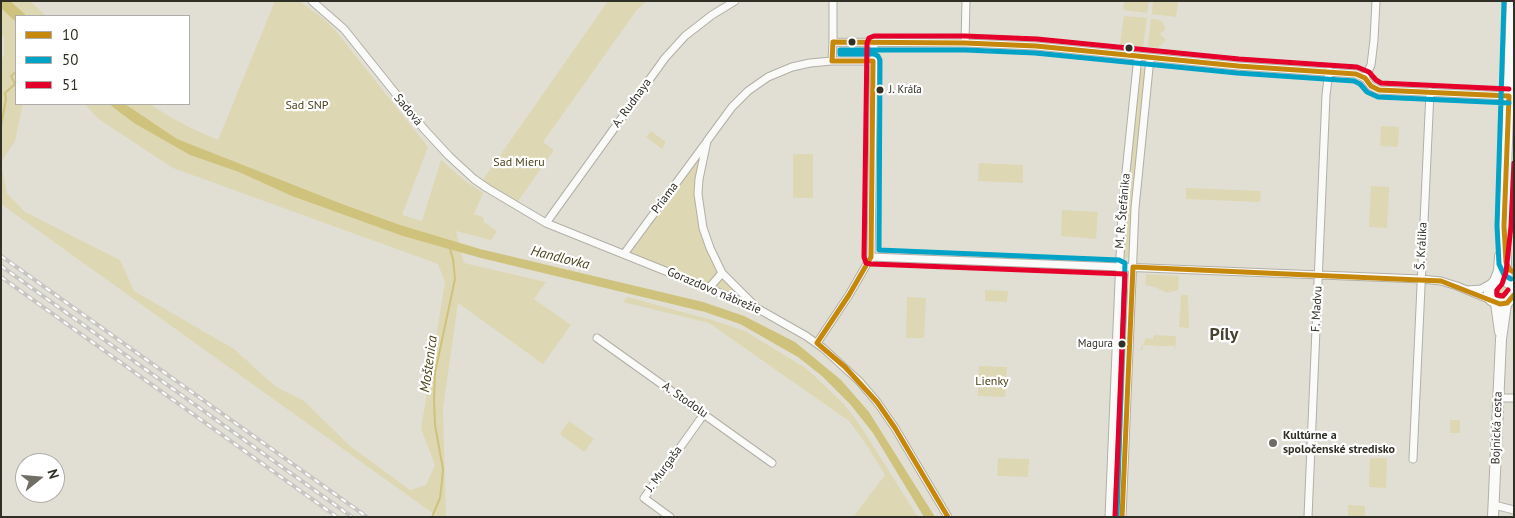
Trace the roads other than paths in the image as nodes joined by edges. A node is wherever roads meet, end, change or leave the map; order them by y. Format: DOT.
graph roads {
  1 [pos="312,1"];
  2 [pos="735,1"];
  3 [pos="833,1"];
  4 [pos="966,1"];
  5 [pos="1376,1"];
  6 [pos="1512,1"];
  7 [pos="832,42"];
  8 [pos="874,43"];
  9 [pos="965,43"];
  10 [pos="1138,56"];
  11 [pos="1150,58"];
  12 [pos="832,61"];
  13 [pos="873,62"];
  14 [pos="1329,71"];
  15 [pos="1365,78"];
  16 [pos="1430,92"];
  17 [pos="1509,96"];
  18 [pos="707,142"];
  19 [pos="516,206"];
  20 [pos="546,223"];
  21 [pos="1504,226"];
  22 [pos="624,254"];
  23 [pos="871,257"];
  24 [pos="1506,262"];
  25 [pos="1119,267"];
  26 [pos="1133,267"];
  27 [pos="1514,272"];
  28 [pos="722,273"];
  29 [pos="1318,275"];
  30 [pos="1421,279"];
  31 [pos="1494,282"];
  32 [pos="1510,282"];
  33 [pos="709,288"];
  34 [pos="1467,290"];
  35 [pos="1504,300"];
  36 [pos="755,306"];
  37 [pos="598,338"];
  38 [pos="817,343"];
  39 [pos="1498,398"];
  40 [pos="1514,398"];
  41 [pos="704,414"];
  42 [pos="1413,459"];
  43 [pos="772,463"];
  44 [pos="1494,505"];
  45 [pos="1514,510"];
  46 [pos="670,517"];
  47 [pos="948,517"];
  48 [pos="1109,517"];
  49 [pos="1122,517"];
  50 [pos="1308,517"];
  51 [pos="1493,517"];
  1 -- 19 [label="street, Sadová"];
  2 -- 20 [label="street, A. Rudnaya"];
  3 -- 7 [label="street"];
  4 -- 9 [label="street"];
  5 -- 15 [label="street"];
  6 -- 17 [label="street, Bojnická cesta"];
  7 -- 8 [label="street"];
  7 -- 12 [label="street"];
  8 -- 9 [label="street"];
  8 -- 13 [label="street"];
  9 -- 10 [label="street"];
  10 -- 11 [label="street"];
  10 -- 25 [label="street, M. R. Štefánika"];
  11 -- 14 [label="street"];
  11 -- 26 [label="street, M. R. Štefánika"];
  12 -- 13 [label="street, Priama"];
  12 -- 18 [label="street, Priama"];
  13 -- 23 [label="street"];
  14 -- 15 [label="street"];
  14 -- 29 [label="street, F. Madvu"];
  15 -- 16 [label="street"];
  16 -- 17 [label="street"];
  16 -- 30 [label="street, Š. Králika"];
  17 -- 21 [label="street, Bojnická cesta"];
  18 -- 22 [label="street, Priama"];
  18 -- 28 [label="street"];
  19 -- 20 [label="street, Gorazdovo nábrežie"];
  20 -- 22 [label="street, Gorazdovo nábrežie"];
  21 -- 24 [label="street, Bojnická cesta"];
  21 -- 31 [label="street, Bojnická cesta"];
  22 -- 33 [label="street, Gorazdovo nábrežie"];
  23 -- 25 [label="street"];
  23 -- 38 [label="street"];
  24 -- 27 [label="street"];
  24 -- 32 [label="street, Bojnická cesta"];
  25 -- 26 [label="street"];
  25 -- 48 [label="street, M. R. Štefánika"];
  26 -- 29 [label="street"];
  26 -- 49 [label="street, M. R. Štefánika"];
  28 -- 33 [label="street"];
  28 -- 36 [label="street"];
  29 -- 30 [label="street"];
  29 -- 50 [label="street, F. Madvu"];
  30 -- 34 [label="street"];
  30 -- 42 [label="street, Š. Králika"];
  31 -- 32 [label="street"];
  31 -- 34 [label="street"];
  31 -- 35 [label="street, Bojnická cesta"];
  32 -- 35 [label="street, Bojnická cesta"];
  33 -- 36 [label="street, Gorazdovo nábrežie"];
  34 -- 35 [label="street"];
  35 -- 39 [label="street, Bojnická cesta"];
  36 -- 38 [label="street, Gorazdovo nábrežie"];
  37 -- 41 [label="street, A. Stodolu"];
  38 -- 47 [label="street, Gorazdovo nábrežie"];
  39 -- 40 [label="street"];
  39 -- 44 [label="street, Bojnická cesta"];
  41 -- 43 [label="street, A. Stodolu"];
  41 -- 46 [label="street, J. Murgaša"];
  44 -- 45 [label="street"];
  44 -- 51 [label="street, Bojnická cesta"];
}
